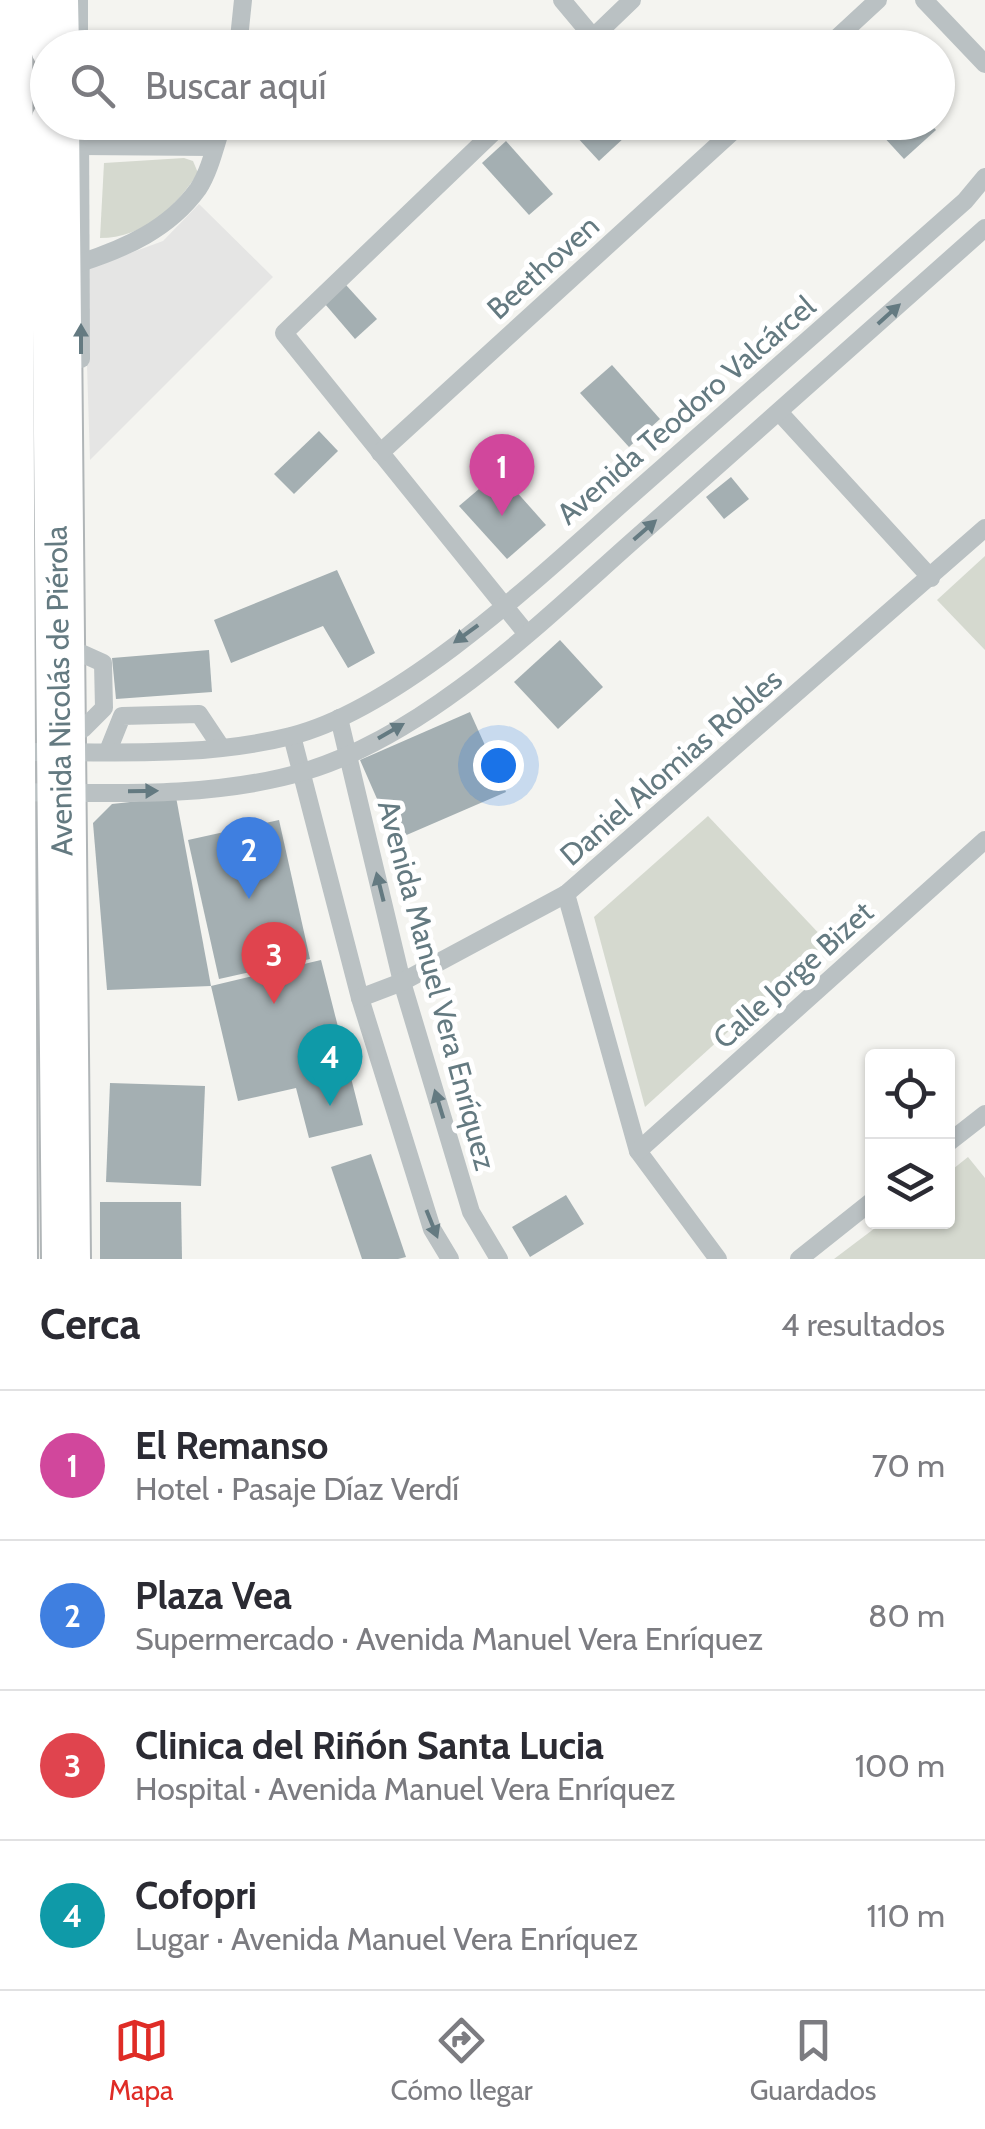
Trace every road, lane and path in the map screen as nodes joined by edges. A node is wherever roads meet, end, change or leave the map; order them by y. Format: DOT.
graph roads {
  1 [pos="8,0"];
  2 [pos="54,0"];
  3 [pos="79,0"];
  4 [pos="244,0"];
  5 [pos="562,0"];
  6 [pos="632,0"];
  7 [pos="878,0"];
  8 [pos="924,0"];
  9 [pos="54,30"];
  10 [pos="79,30"];
  11 [pos="240,30"];
  12 [pos="581,30"];
  13 [pos="601,30"];
  14 [pos="846,30"];
  15 [pos="953,30"];
  16 [pos="955,33"];
  17 [pos="985,64"];
  18 [pos="67,140"];
  19 [pos="68,140"];
  20 [pos="135,140"];
  21 [pos="217,140"];
  22 [pos="485,140"];
  23 [pos="723,140"];
  24 [pos="214,147"];
  25 [pos="985,177"];
  26 [pos="985,228"];
  27 [pos="80,263"];
  28 [pos="81,380"];
  29 [pos="779,412"];
  30 [pos="380,453"];
  31 [pos="5,515"];
  32 [pos="985,528"];
  33 [pos="931,578"];
  34 [pos="505,606"];
  35 [pos="527,634"];
  36 [pos="83,653"];
  37 [pos="113,712"];
  38 [pos="339,718"];
  39 [pos="292,736"];
  40 [pos="221,747"];
  41 [pos="108,751"];
  42 [pos="348,756"];
  43 [pos="77,762"];
  44 [pos="11,772"];
  45 [pos="303,772"];
  46 [pos="985,840"];
  47 [pos="566,894"];
  48 [pos="402,982"];
  49 [pos="360,998"];
  50 [pos="985,1114"];
  51 [pos="953,1139"];
  52 [pos="638,1150"];
  53 [pos="865,1207"];
  54 [pos="13,1259"];
  55 [pos="66,1259"];
  56 [pos="450,1259"];
  57 [pos="499,1259"];
  58 [pos="718,1259"];
  59 [pos="799,1259"];
  1 -- 31 [label="highway, Avenida Nicolás de Piérola"];
  2 -- 9 [label="highway"];
  3 -- 10 [label="street"];
  4 -- 11 [label="street"];
  5 -- 12 [label="street"];
  6 -- 13 [label="street"];
  7 -- 14 [label="street"];
  8 -- 15 [label="street"];
  16 -- 17 [label="street"];
  18 -- 43 [label="highway, Avenida Nicolás de Piérola"];
  19 -- 27 [label="street, Avenida Nicolás de Piérola"];
  20 -- 24 [label="street"];
  21 -- 24 [label="street"];
  22 -- 30 [label="street"];
  23 -- 30 [label="street, Beethoven"];
  24 -- 27 [label="street"];
  25 -- 34 [label="street, Avenida Teodoro Valcárcel"];
  29 -- 26 [label="street, Avenida Teodoro Valcárcel, one-way"];
  28 -- 27 [label="street, Avenida Nicolás de Piérola, one-way"];
  29 -- 33 [label="street"];
  35 -- 29 [label="street, Avenida Teodoro Valcárcel, one-way"];
  30 -- 34 [label="street"];
  31 -- 44 [label="highway, Avenida Nicolás de Piérola"];
  32 -- 33 [label="street, Daniel Alomias Robles"];
  33 -- 47 [label="street, Daniel Alomias Robles"];
  34 -- 35 [label="street"];
  34 -- 38 [label="street, Avenida Teodoro Valcárcel, one-way"];
  42 -- 35 [label="street, Avenida Teodoro Valcárcel, one-way"];
  36 -- 37 [label="street"];
  37 -- 40 [label="street"];
  37 -- 41 [label="street"];
  37 -- 43 [label="street"];
  38 -- 39 [label="street, Avenida Teodoro Valcárcel"];
  38 -- 42 [label="street, Avenida Manuel Vera Enríquez"];
  39 -- 40 [label="street, Avenida Teodoro Valcárcel"];
  39 -- 45 [label="street"];
  40 -- 41 [label="street, Avenida Teodoro Valcárcel"];
  41 -- 43 [label="street, Avenida Teodoro Valcárcel"];
  42 -- 45 [label="street, Avenida Teodoro Valcárcel"];
  48 -- 42 [label="street, Avenida Manuel Vera Enríquez, one-way"];
  43 -- 44 [label="street, Avenida Teodoro Valcárcel"];
  43 -- 44 [label="street, Avenida Teodoro Valcárcel"];
  43 -- 45 [label="street, Avenida Teodoro Valcárcel, one-way"];
  43 -- 55 [label="highway, Avenida Nicolás de Piérola"];
  44 -- 54 [label="highway, Avenida Nicolás de Piérola"];
  45 -- 49 [label="street"];
  46 -- 52 [label="street, Calle Jorge Bizet"];
  47 -- 48 [label="street, Daniel Alomias Robles"];
  47 -- 52 [label="street"];
  48 -- 49 [label="street, Daniel Alomias Robles"];
  57 -- 48 [label="street, Avenida Manuel Vera Enríquez, one-way"];
  49 -- 56 [label="street, one-way"];
  50 -- 51 [label="street"];
  52 -- 58 [label="street"];
  53 -- 59 [label="street"];
}
